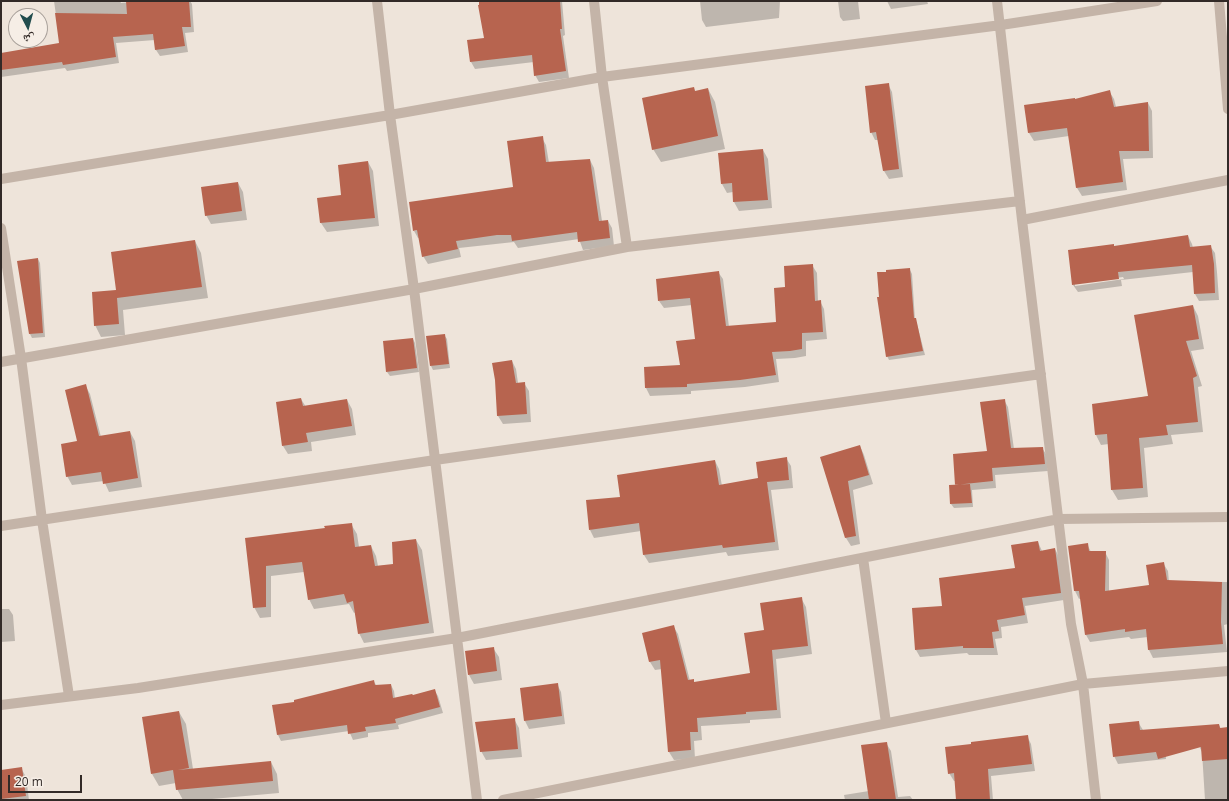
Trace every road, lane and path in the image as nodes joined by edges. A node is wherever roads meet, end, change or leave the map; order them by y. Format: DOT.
graph roads {
  1 [pos="377,1"];
  2 [pos="594,1"];
  3 [pos="997,1"];
  4 [pos="1157,1"];
  5 [pos="1219,1"];
  6 [pos="1001,24"];
  7 [pos="602,77"];
  8 [pos="1228,109"];
  9 [pos="390,114"];
  10 [pos="1,180"];
  11 [pos="1228,180"];
  12 [pos="1020,201"];
  13 [pos="1022,220"];
  14 [pos="1,228"];
  15 [pos="627,247"];
  16 [pos="414,289"];
  17 [pos="21,358"];
  18 [pos="1,362"];
  19 [pos="1041,374"];
  20 [pos="435,460"];
  21 [pos="1228,517"];
  22 [pos="1059,519"];
  23 [pos="42,520"];
  24 [pos="1,526"];
  25 [pos="863,558"];
  26 [pos="456,638"];
  27 [pos="1228,671"];
  28 [pos="1083,684"];
  29 [pos="69,696"];
  30 [pos="1,705"];
  31 [pos="886,723"];
  32 [pos="477,800"];
  33 [pos="503,800"];
  34 [pos="1096,800"];
  1 -- 9 [label="street"];
  2 -- 7 [label="street"];
  3 -- 6 [label="street"];
  4 -- 6 [label="street"];
  5 -- 8 [label="street"];
  6 -- 7 [label="street"];
  6 -- 12 [label="street"];
  7 -- 9 [label="street"];
  7 -- 15 [label="street"];
  9 -- 10 [label="street"];
  9 -- 16 [label="street"];
  11 -- 13 [label="street"];
  12 -- 13 [label="street"];
  12 -- 15 [label="street"];
  13 -- 19 [label="street"];
  14 -- 17 [label="street"];
  15 -- 16 [label="street"];
  16 -- 17 [label="street"];
  16 -- 20 [label="street"];
  17 -- 18 [label="street"];
  17 -- 23 [label="street"];
  19 -- 20 [label="street"];
  19 -- 22 [label="street"];
  20 -- 23 [label="street"];
  20 -- 26 [label="street"];
  21 -- 22 [label="street"];
  22 -- 25 [label="street"];
  22 -- 28 [label="street"];
  23 -- 24 [label="street"];
  23 -- 29 [label="street"];
  25 -- 26 [label="street"];
  25 -- 31 [label="street"];
  26 -- 29 [label="street"];
  26 -- 32 [label="street"];
  27 -- 28 [label="street"];
  28 -- 31 [label="street"];
  28 -- 34 [label="street"];
  29 -- 30 [label="street"];
  31 -- 33 [label="street"];
}
